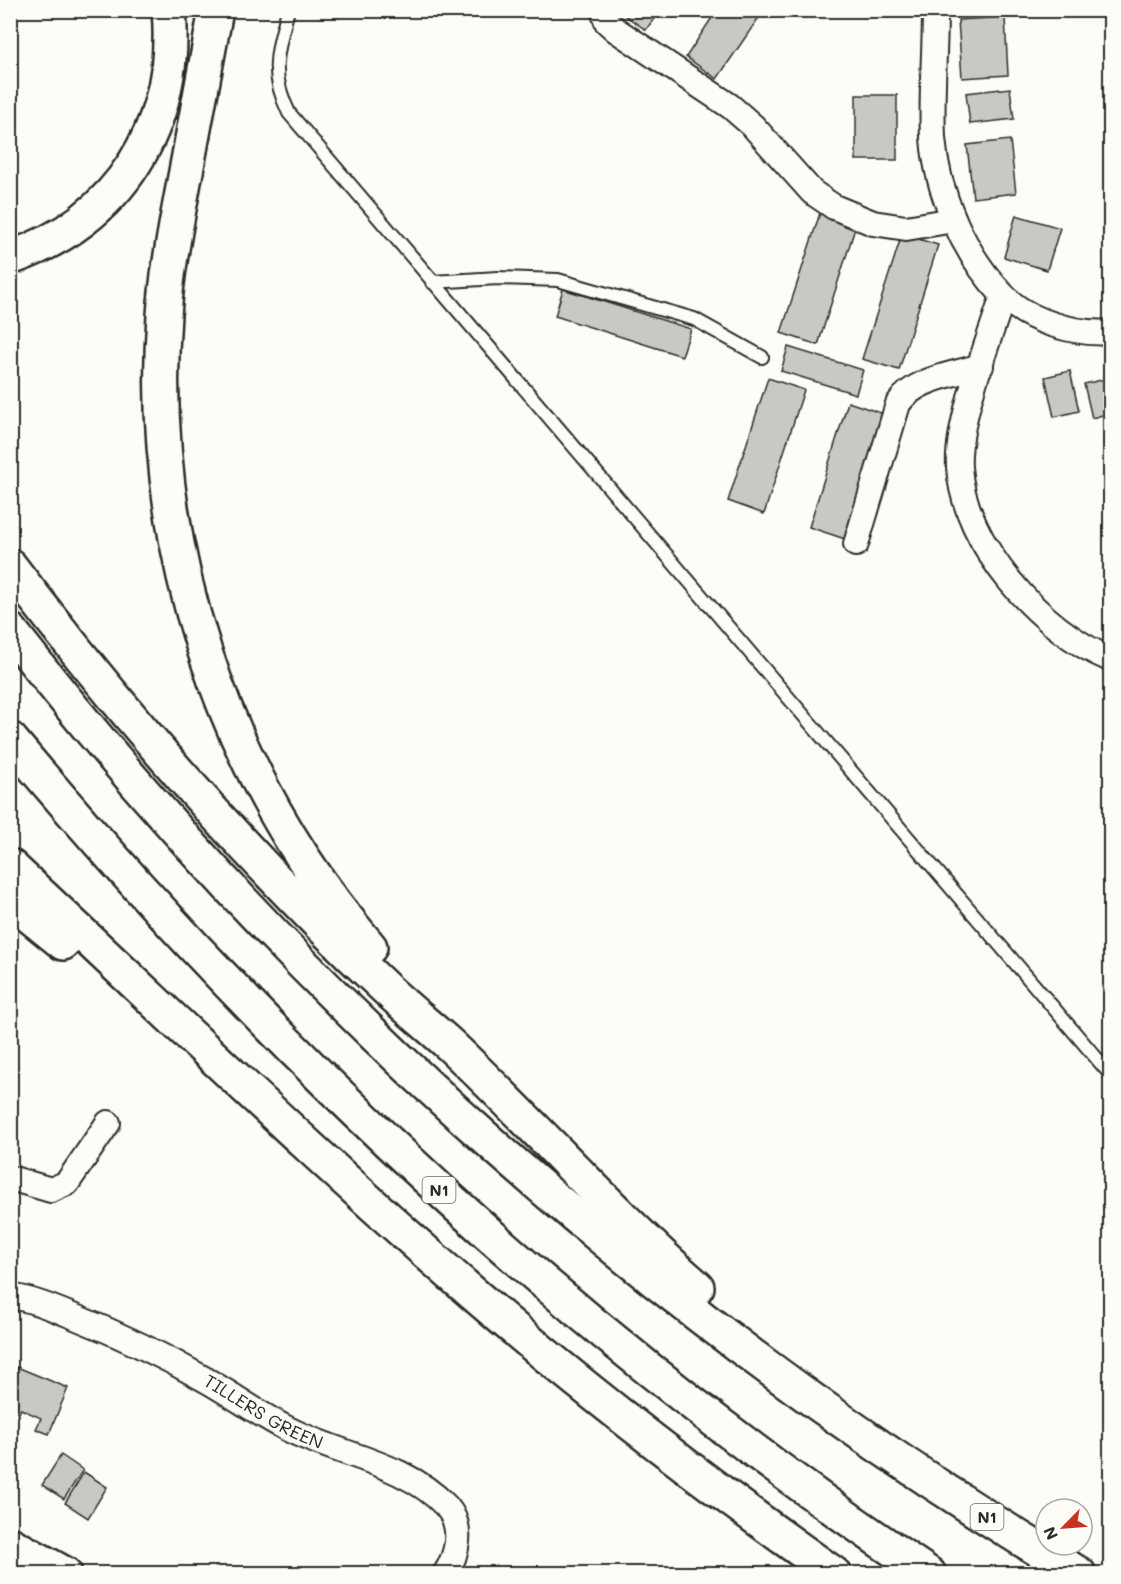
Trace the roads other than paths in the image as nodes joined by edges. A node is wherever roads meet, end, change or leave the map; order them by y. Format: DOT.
graph roads {
  1 [pos="169,10"];
  2 [pos="216,10"];
  3 [pos="288,10"];
  4 [pos="603,10"];
  5 [pos="935,10"];
  6 [pos="954,220"];
  7 [pos="10,258"];
  8 [pos="432,282"];
  9 [pos="1003,296"];
  10 [pos="1110,332"];
  11 [pos="762,357"];
  12 [pos="981,366"];
  13 [pos="856,544"];
  14 [pos="10,566"];
  15 [pos="10,630"];
  16 [pos="1110,659"];
  17 [pos="10,739"];
  18 [pos="10,866"];
  19 [pos="10,900"];
  20 [pos="450,1046"];
  21 [pos="1110,1074"];
  22 [pos="108,1123"];
  23 [pos="10,1178"];
  24 [pos="443,1268"];
  25 [pos="10,1296"];
  26 [pos="896,1459"];
  27 [pos="10,1544"];
  28 [pos="65,1574"];
  29 [pos="445,1574"];
  30 [pos="834,1574"];
  31 [pos="929,1574"];
  32 [pos="1079,1574"];
  1 -- 7 [label="main road"];
  2 -- 20 [label="main road"];
  3 -- 8 [label="lane"];
  4 -- 6 [label="street"];
  5 -- 6 [label="street"];
  6 -- 9 [label="street"];
  8 -- 11 [label="lane"];
  8 -- 21 [label="lane"];
  9 -- 10 [label="street"];
  9 -- 12 [label="street"];
  12 -- 13 [label="street"];
  12 -- 16 [label="street"];
  14 -- 20 [label="main road"];
  15 -- 26 [label="main road, N1"];
  17 -- 31 [label="main road, N1"];
  18 -- 24 [label="main road"];
  19 -- 24 [label="main road"];
  20 -- 26 [label="main road"];
  22 -- 23 [label="street"];
  24 -- 30 [label="main road"];
  25 -- 29 [label="street, TILLERS GREEN"];
  26 -- 32 [label="main road, N1"];
  27 -- 28 [label="main road"];
}
